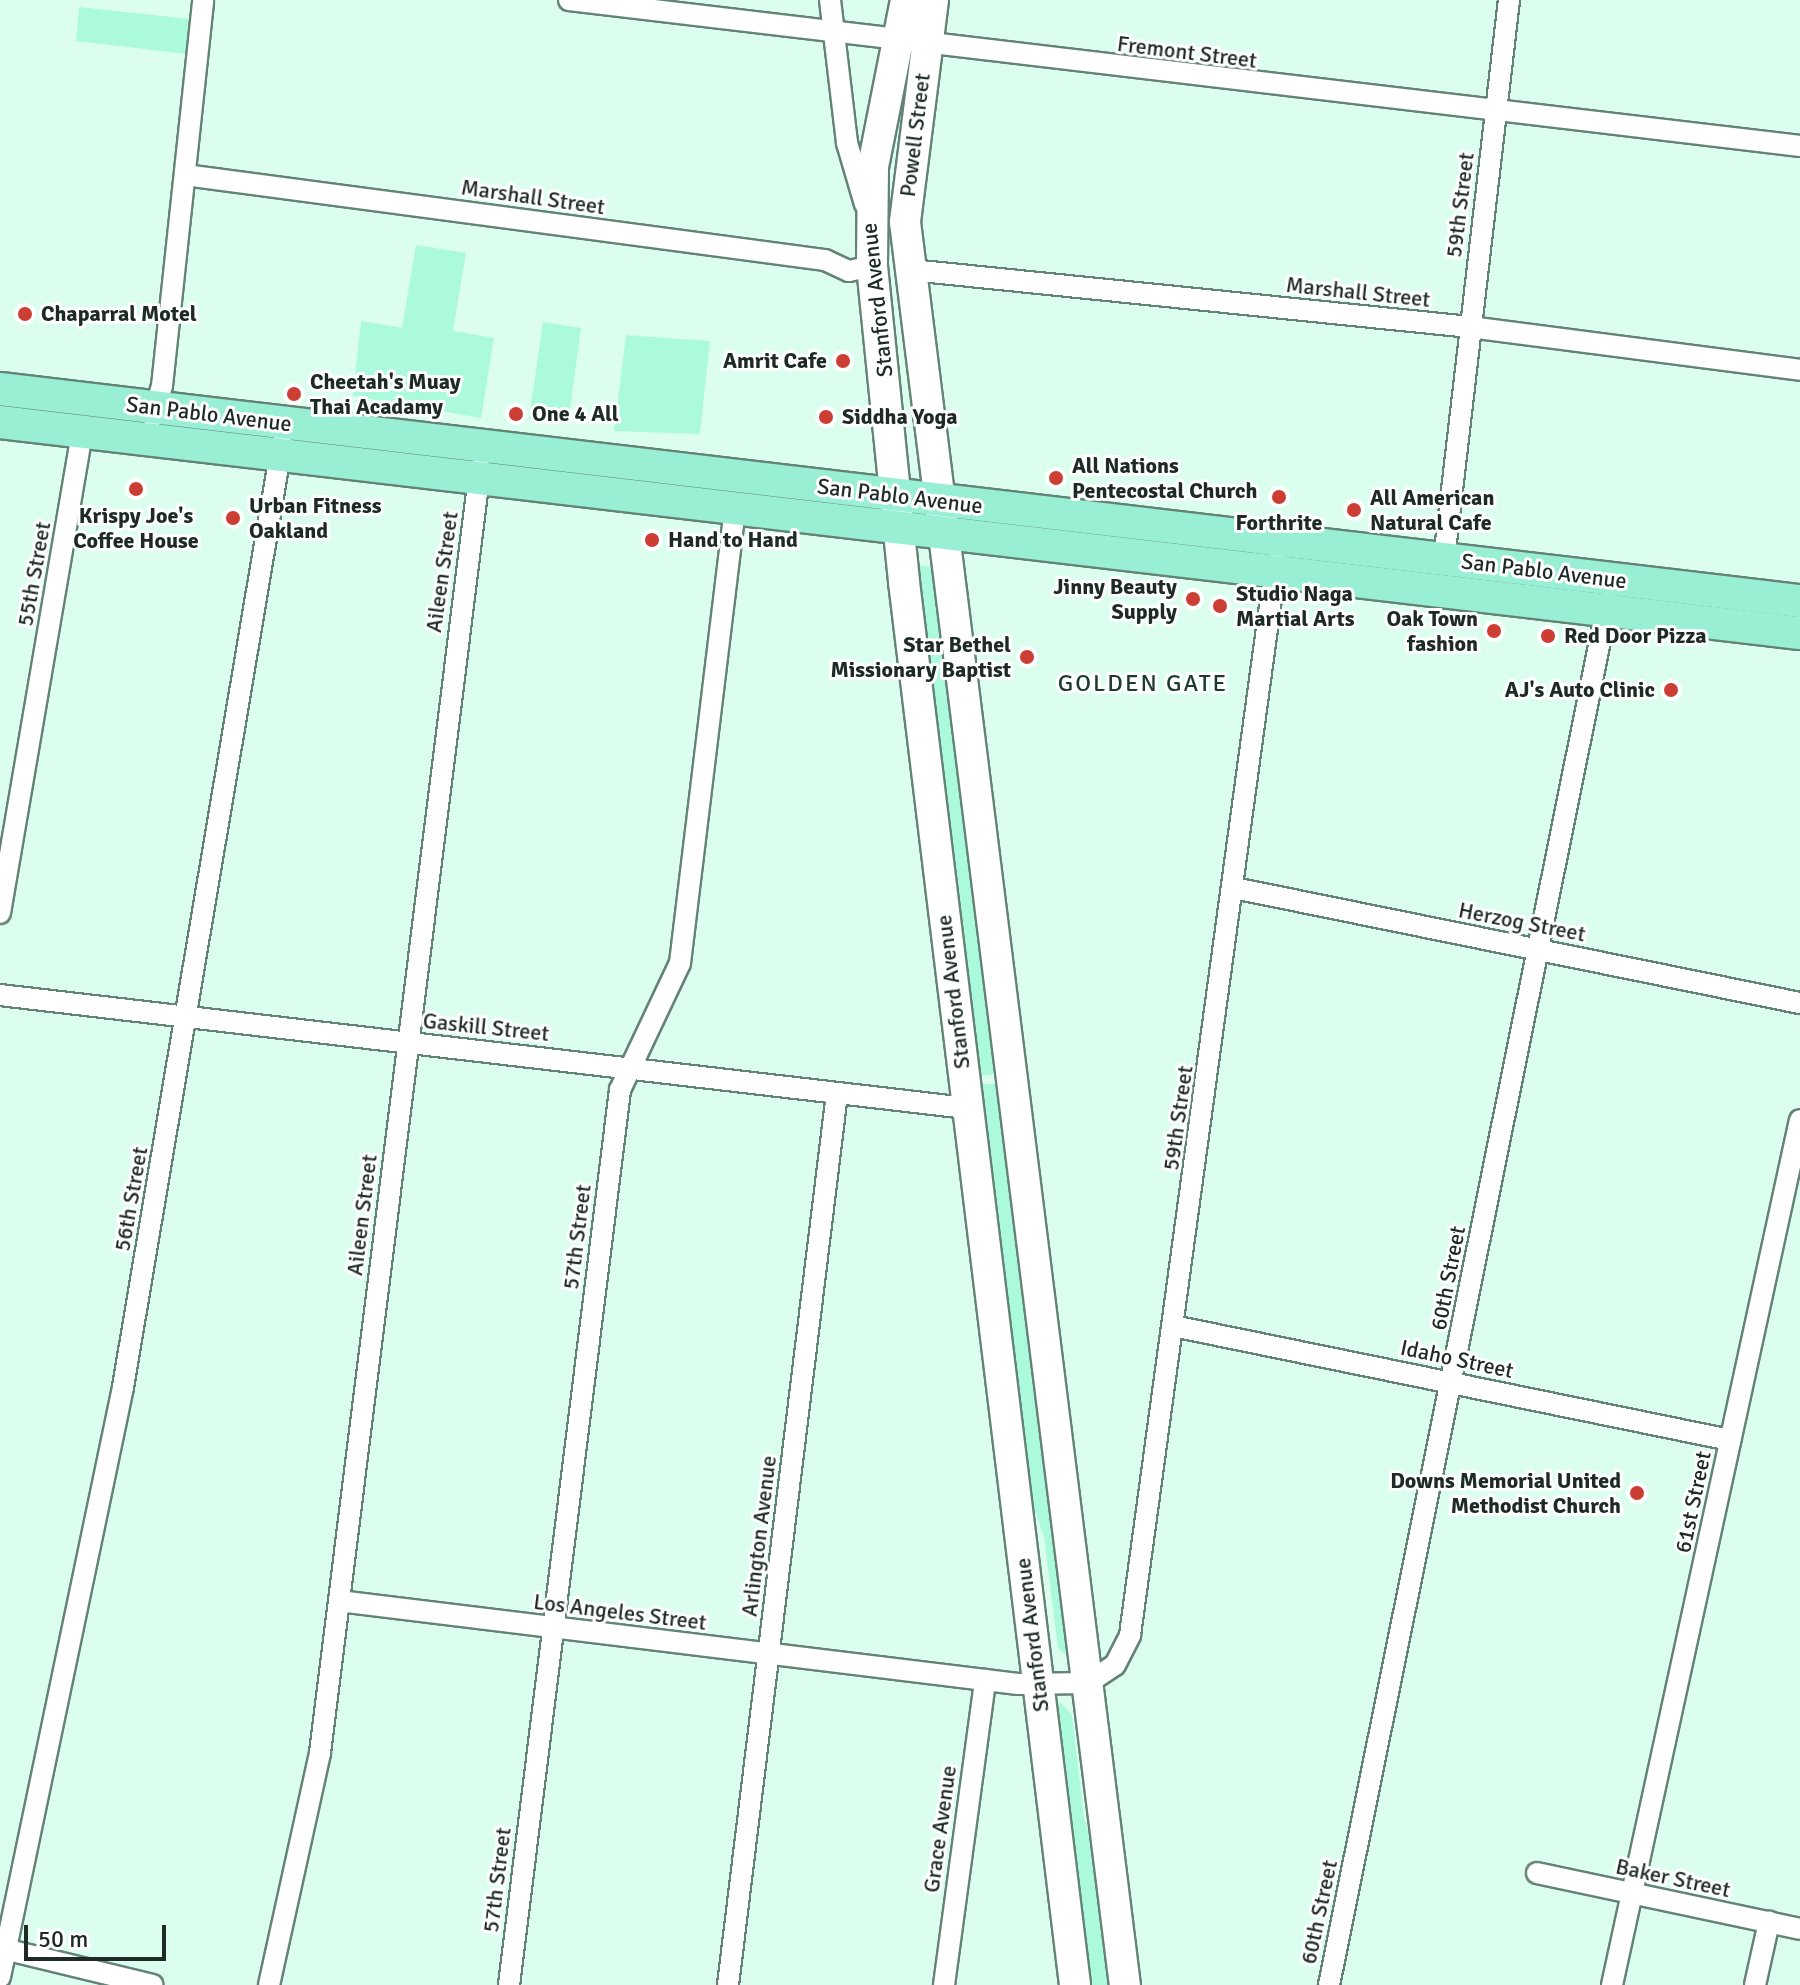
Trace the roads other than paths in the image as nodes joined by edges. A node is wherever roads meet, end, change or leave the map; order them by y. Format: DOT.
graph roads {
  1 [pos="203,0"];
  2 [pos="569,0"];
  3 [pos="830,0"];
  4 [pos="906,0"];
  5 [pos="933,0"];
  6 [pos="1509,0"];
  7 [pos="836,34"];
  8 [pos="912,43"];
  9 [pos="1495,113"];
  10 [pos="1800,146"];
  11 [pos="185,175"];
  12 [pos="869,218"];
  13 [pos="872,266"];
  14 [pos="911,270"];
  15 [pos="1470,327"];
  16 [pos="1800,370"];
  17 [pos="0,389"];
  18 [pos="156,407"];
  19 [pos="0,422"];
  20 [pos="82,432"];
  21 [pos="147,439"];
  22 [pos="282,439"];
  23 [pos="480,463"];
  24 [pos="939,501"];
  25 [pos="735,508"];
  26 [pos="898,511"];
  27 [pos="946,533"];
  28 [pos="1277,556"];
  29 [pos="1444,559"];
  30 [pos="1612,579"];
  31 [pos="1800,601"];
  32 [pos="1606,610"];
  33 [pos="1800,633"];
  34 [pos="1234,888"];
  35 [pos="0,913"];
  36 [pos="1539,950"];
  37 [pos="0,995"];
  38 [pos="1800,1003"];
  39 [pos="187,1017"];
  40 [pos="408,1043"];
  41 [pos="630,1067"];
  42 [pos="837,1094"];
  43 [pos="967,1108"];
  44 [pos="1800,1120"];
  45 [pos="1173,1326"];
  46 [pos="1452,1383"];
  47 [pos="1730,1440"];
  48 [pos="339,1601"];
  49 [pos="553,1629"];
  50 [pos="769,1653"];
  51 [pos="985,1680"];
  52 [pos="1088,1683"];
  53 [pos="1038,1685"];
  54 [pos="1537,1873"];
  55 [pos="1632,1894"];
  56 [pos="1769,1922"];
  57 [pos="1800,1929"];
  58 [pos="3,1949"];
  59 [pos="0,1977"];
  60 [pos="153,1985"];
  61 [pos="269,1985"];
  62 [pos="509,1985"];
  63 [pos="728,1985"];
  64 [pos="944,1985"];
  65 [pos="1075,1985"];
  66 [pos="1125,1985"];
  67 [pos="1329,1985"];
  68 [pos="1612,1985"];
  69 [pos="1755,1985"];
  1 -- 11 [label="street"];
  2 -- 7 [label="street, Fremont Street"];
  3 -- 7 [label="street, Stanford Avenue"];
  4 -- 8 [label="main road, Powell Street"];
  5 -- 8 [label="main road, Powell Street"];
  6 -- 9 [label="street, 59th Street"];
  7 -- 8 [label="street, Fremont Street"];
  7 -- 12 [label="street, Stanford Avenue"];
  8 -- 9 [label="street, Fremont Street"];
  8 -- 12 [label="main road, Powell Street"];
  8 -- 14 [label="main road, Powell Street"];
  9 -- 10 [label="street, Fremont Street"];
  9 -- 15 [label="street, 59th Street"];
  11 -- 13 [label="street, Marshall Street"];
  11 -- 18 [label="street"];
  12 -- 13 [label="main road, Stanford Avenue"];
  13 -- 26 [label="main road, Stanford Avenue"];
  14 -- 15 [label="street, Marshall Street"];
  14 -- 24 [label="main road, Stanford Avenue"];
  15 -- 16 [label="street, Marshall Street"];
  15 -- 29 [label="street, 59th Street"];
  17 -- 18 [label="main road, San Pablo Avenue"];
  18 -- 21 [label="street"];
  18 -- 22 [label="main road, San Pablo Avenue"];
  19 -- 20 [label="main road, San Pablo Avenue"];
  20 -- 21 [label="main road, San Pablo Avenue"];
  20 -- 35 [label="street, 55th Street"];
  21 -- 22 [label="main road, San Pablo Avenue"];
  22 -- 23 [label="main road, San Pablo Avenue"];
  22 -- 39 [label="street, 56th Street"];
  23 -- 25 [label="main road, San Pablo Avenue"];
  23 -- 26 [label="main road, San Pablo Avenue"];
  23 -- 40 [label="street, Aileen Street"];
  24 -- 26 [label="main road, San Pablo Avenue"];
  24 -- 27 [label="main road, Stanford Avenue"];
  24 -- 28 [label="main road, San Pablo Avenue"];
  25 -- 26 [label="main road, San Pablo Avenue"];
  25 -- 41 [label="street, 57th Street"];
  26 -- 27 [label="main road, San Pablo Avenue"];
  26 -- 43 [label="main road, Stanford Avenue"];
  27 -- 28 [label="main road, San Pablo Avenue"];
  27 -- 52 [label="main road, Stanford Avenue"];
  28 -- 29 [label="main road, San Pablo Avenue"];
  28 -- 32 [label="main road, San Pablo Avenue"];
  28 -- 34 [label="street, 59th Street"];
  29 -- 30 [label="main road, San Pablo Avenue"];
  30 -- 31 [label="main road, San Pablo Avenue"];
  30 -- 32 [label="street, 60th Street"];
  32 -- 33 [label="main road, San Pablo Avenue"];
  32 -- 36 [label="street, 60th Street"];
  34 -- 36 [label="street, Herzog Street"];
  34 -- 45 [label="street, 59th Street"];
  36 -- 38 [label="street, Herzog Street"];
  36 -- 46 [label="street, 60th Street"];
  37 -- 39 [label="street, Gaskill Street"];
  39 -- 40 [label="street, Gaskill Street"];
  39 -- 58 [label="street, 56th Street"];
  40 -- 41 [label="street, Gaskill Street"];
  40 -- 48 [label="street, Aileen Street"];
  41 -- 42 [label="street, Gaskill Street"];
  41 -- 49 [label="street, 57th Street"];
  42 -- 43 [label="street, Gaskill Street"];
  42 -- 50 [label="street, Arlington Avenue"];
  43 -- 53 [label="main road, Stanford Avenue"];
  44 -- 47 [label="street, 61st Street"];
  45 -- 46 [label="street, Idaho Street"];
  45 -- 52 [label="street, 59th Street"];
  46 -- 47 [label="street, Idaho Street"];
  46 -- 67 [label="street, 60th Street"];
  47 -- 55 [label="street, 61st Street"];
  48 -- 49 [label="street, Los Angeles Street"];
  48 -- 61 [label="street, Aileen Street"];
  49 -- 50 [label="street, Los Angeles Street"];
  49 -- 62 [label="street, 57th Street"];
  50 -- 51 [label="street, Los Angeles Street"];
  50 -- 63 [label="street, Arlington Avenue"];
  51 -- 53 [label="street, Los Angeles Street"];
  51 -- 64 [label="street, Grace Avenue"];
  52 -- 53 [label="street, Los Angeles Street"];
  52 -- 66 [label="main road, Stanford Avenue"];
  53 -- 65 [label="main road, Stanford Avenue"];
  54 -- 55 [label="street, Baker Street"];
  55 -- 56 [label="street, Baker Street"];
  55 -- 68 [label="street, 61st Street"];
  56 -- 57 [label="street, Baker Street"];
  56 -- 69 [label="street"];
  58 -- 59 [label="street, 56th Street"];
  58 -- 60 [label="street"];
}
